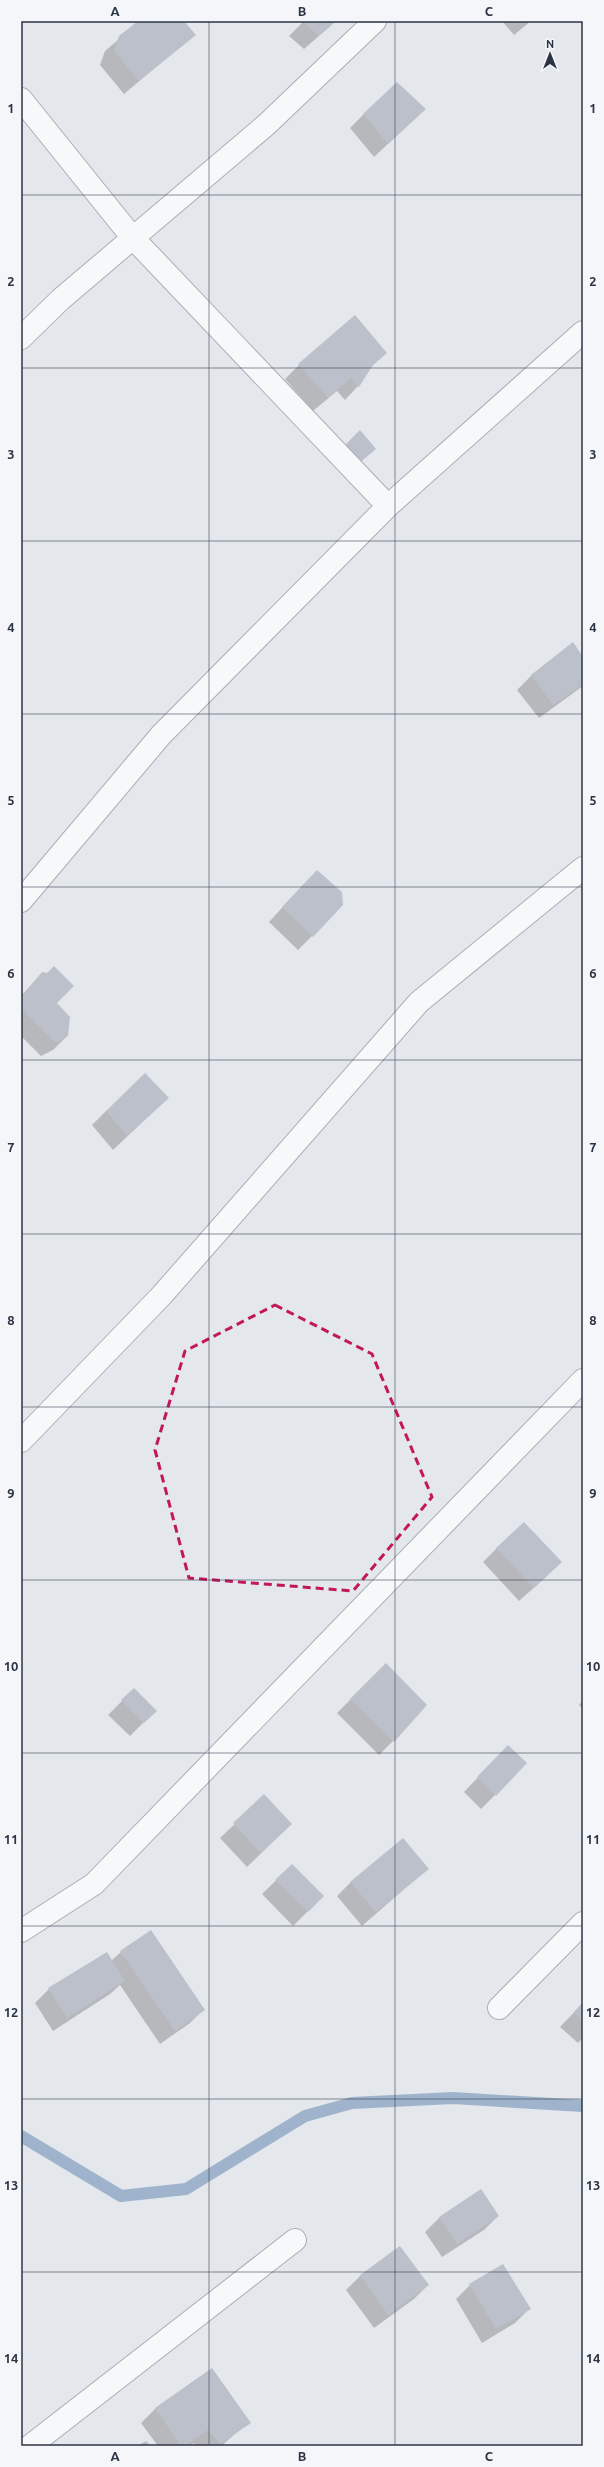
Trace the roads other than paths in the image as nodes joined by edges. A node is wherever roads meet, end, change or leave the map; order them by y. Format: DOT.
graph roads {
  1 [pos="375,21"];
  2 [pos="21,99"];
  3 [pos="132,237"];
  4 [pos="583,332"];
  5 [pos="21,338"];
  6 [pos="388,506"];
  7 [pos="583,868"];
  8 [pos="21,901"];
  9 [pos="583,1380"];
  10 [pos="21,1441"];
  11 [pos="583,1922"];
  12 [pos="21,1931"];
  13 [pos="499,2008"];
  14 [pos="295,2240"];
  15 [pos="30,2446"];
  1 -- 3 [label="street"];
  2 -- 3 [label="street"];
  3 -- 5 [label="street"];
  3 -- 6 [label="street"];
  4 -- 6 [label="street"];
  6 -- 8 [label="street"];
  7 -- 10 [label="street"];
  9 -- 12 [label="street"];
  11 -- 13 [label="street"];
  14 -- 15 [label="street"];
}
